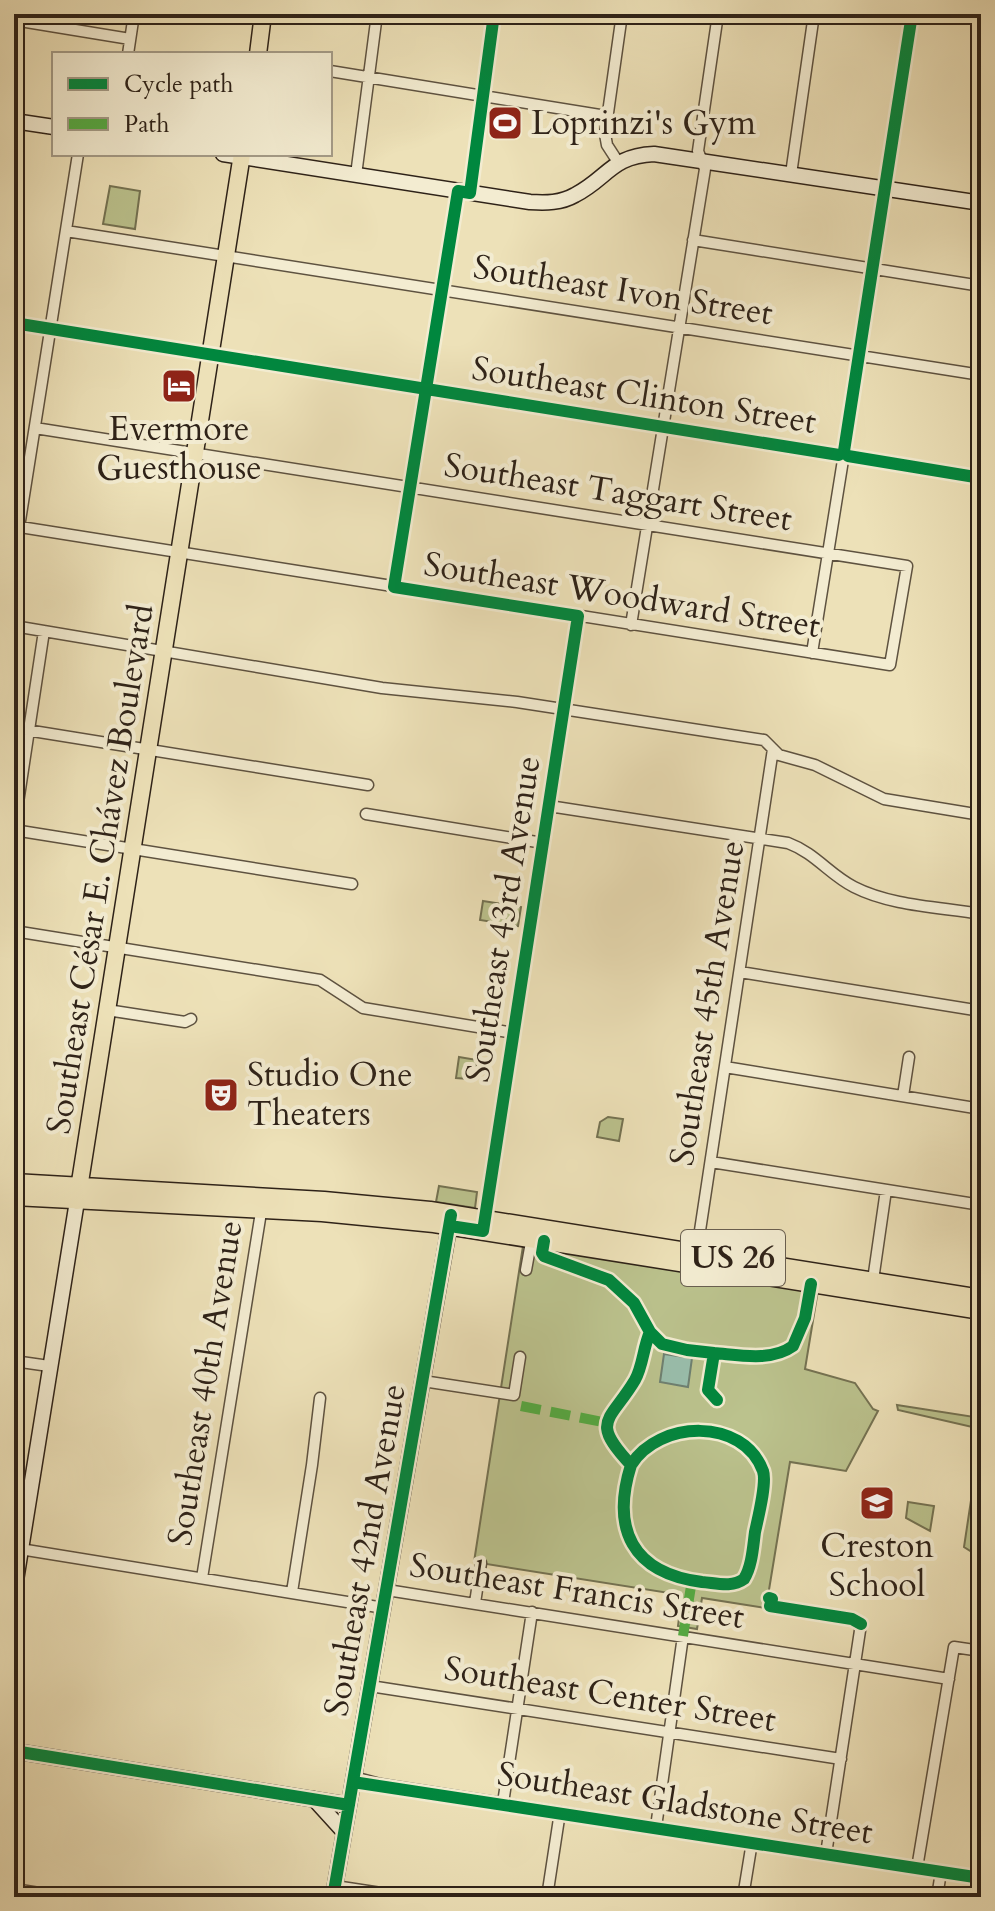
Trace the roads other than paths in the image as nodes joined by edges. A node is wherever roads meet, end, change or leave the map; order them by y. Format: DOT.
graph roads {
  1 [pos="134,14"];
  2 [pos="263,14"];
  3 [pos="377,14"];
  4 [pos="494,14"];
  5 [pos="622,14"];
  6 [pos="718,14"];
  7 [pos="814,14"];
  8 [pos="912,14"];
  9 [pos="14,20"];
  10 [pos="130,39"];
  11 [pos="128,52"];
  12 [pos="258,52"];
  13 [pos="332,71"];
  14 [pos="369,77"];
  15 [pos="484,95"];
  16 [pos="606,116"];
  17 [pos="14,121"];
  18 [pos="52,127"];
  19 [pos="78,156"];
  20 [pos="242,156"];
  21 [pos="701,161"];
  22 [pos="618,162"];
  23 [pos="791,174"];
  24 [pos="356,175"];
  25 [pos="886,188"];
  26 [pos="464,192"];
  27 [pos="981,203"];
  28 [pos="66,231"];
  29 [pos="693,240"];
  30 [pos="228,256"];
  31 [pos="873,269"];
  32 [pos="981,286"];
  33 [pos="441,290"];
  34 [pos="14,323"];
  35 [pos="679,327"];
  36 [pos="51,329"];
  37 [pos="212,354"];
  38 [pos="858,355"];
  39 [pos="981,375"];
  40 [pos="425,388"];
  41 [pos="663,426"];
  42 [pos="35,428"];
  43 [pos="196,454"];
  44 [pos="843,455"];
  45 [pos="981,478"];
  46 [pos="409,488"];
  47 [pos="647,525"];
  48 [pos="16,527"];
  49 [pos="180,553"];
  50 [pos="827,554"];
  51 [pos="394,587"];
  52 [pos="578,616"];
  53 [pos="631,625"];
  54 [pos="14,626"];
  55 [pos="44,631"];
  56 [pos="164,652"];
  57 [pos="812,653"];
  58 [pos="890,665"];
  59 [pos="564,709"];
  60 [pos="14,728"];
  61 [pos="29,730"];
  62 [pos="773,749"];
  63 [pos="149,750"];
  64 [pos="368,785"];
  65 [pos="549,806"];
  66 [pos="366,814"];
  67 [pos="981,815"];
  68 [pos="14,829"];
  69 [pos="760,837"];
  70 [pos="543,843"];
  71 [pos="133,849"];
  72 [pos="352,884"];
  73 [pos="981,914"];
  74 [pos="14,931"];
  75 [pos="117,948"];
  76 [pos="740,972"];
  77 [pos="107,1010"];
  78 [pos="981,1011"];
  79 [pos="191,1019"];
  80 [pos="514,1033"];
  81 [pos="909,1057"];
  82 [pos="725,1067"];
  83 [pos="903,1096"];
  84 [pos="981,1109"];
  85 [pos="711,1162"];
  86 [pos="14,1182"];
  87 [pos="886,1190"];
  88 [pos="78,1193"];
  89 [pos="14,1197"];
  90 [pos="263,1203"];
  91 [pos="981,1205"];
  92 [pos="451,1219"];
  93 [pos="484,1224"];
  94 [pos="532,1232"];
  95 [pos="696,1258"];
  96 [pos="526,1270"];
  97 [pos="872,1287"];
  98 [pos="981,1298"];
  99 [pos="981,1311"];
  100 [pos="520,1357"];
  101 [pos="14,1361"];
  102 [pos="49,1366"];
  103 [pos="423,1381"];
  104 [pos="320,1398"];
  105 [pos="18,1549"];
  106 [pos="481,1563"];
  107 [pos="202,1578"];
  108 [pos="387,1590"];
  109 [pos="292,1592"];
  110 [pos="14,1593"];
  111 [pos="475,1603"];
  112 [pos="384,1608"];
  113 [pos="532,1612"];
  114 [pos="861,1624"];
  115 [pos="683,1636"];
  116 [pos="981,1651"];
  117 [pos="855,1664"];
  118 [pos="949,1679"];
  119 [pos="370,1686"];
  120 [pos="517,1707"];
  121 [pos="669,1732"];
  122 [pos="14,1751"];
  123 [pos="841,1759"];
  124 [pos="354,1777"];
  125 [pos="314,1799"];
  126 [pos="503,1803"];
  127 [pos="349,1805"];
  128 [pos="560,1812"];
  129 [pos="656,1827"];
  130 [pos="344,1832"];
  131 [pos="752,1842"];
  132 [pos="826,1854"];
  133 [pos="917,1868"];
  134 [pos="941,1872"];
  135 [pos="981,1878"];
  136 [pos="14,1889"];
  137 [pos="334,1891"];
  138 [pos="64,1897"];
  139 [pos="407,1897"];
  140 [pos="547,1897"];
  141 [pos="743,1897"];
  142 [pos="937,1897"];
  1 -- 10 [label="street"];
  2 -- 12 [label="main road"];
  3 -- 14 [label="street"];
  4 -- 15 [label="street"];
  5 -- 16 [label="street"];
  6 -- 21 [label="street"];
  7 -- 23 [label="street"];
  8 -- 25 [label="street"];
  9 -- 10 [label="street"];
  10 -- 11 [label="street"];
  13 -- 14 [label="street"];
  14 -- 15 [label="street"];
  14 -- 24 [label="street"];
  15 -- 16 [label="street"];
  15 -- 26 [label="street"];
  16 -- 22 [label="street"];
  17 -- 18 [label="main road"];
  19 -- 28 [label="street"];
  20 -- 24 [label="main road"];
  20 -- 30 [label="main road, Southeast César E. Chávez Boulevard"];
  21 -- 22 [label="main road"];
  21 -- 23 [label="main road"];
  21 -- 29 [label="street"];
  22 -- 26 [label="main road"];
  23 -- 25 [label="main road"];
  24 -- 26 [label="main road"];
  25 -- 27 [label="main road"];
  25 -- 31 [label="street"];
  26 -- 33 [label="street"];
  28 -- 30 [label="street, Southeast Ivon Street"];
  28 -- 36 [label="street"];
  29 -- 31 [label="street"];
  29 -- 35 [label="street"];
  30 -- 33 [label="street, Southeast Ivon Street"];
  30 -- 37 [label="main road, Southeast César E. Chávez Boulevard"];
  31 -- 32 [label="street"];
  31 -- 38 [label="street"];
  33 -- 35 [label="street, Southeast Ivon Street"];
  33 -- 40 [label="street"];
  34 -- 36 [label="street, Southeast Clinton Street"];
  35 -- 38 [label="street, Southeast Ivon Street"];
  35 -- 41 [label="street"];
  36 -- 37 [label="street, Southeast Clinton Street"];
  36 -- 42 [label="street"];
  37 -- 40 [label="street, Southeast Clinton Street"];
  37 -- 43 [label="main road, Southeast César E. Chávez Boulevard"];
  38 -- 39 [label="street, Southeast Ivon Street"];
  38 -- 44 [label="street"];
  40 -- 41 [label="street, Southeast Clinton Street"];
  40 -- 46 [label="street"];
  41 -- 44 [label="street, Southeast Clinton Street"];
  41 -- 47 [label="street"];
  42 -- 43 [label="street, Southeast Taggart Street"];
  42 -- 48 [label="street"];
  43 -- 46 [label="street, Southeast Taggart Street"];
  43 -- 49 [label="main road, Southeast César E. Chávez Boulevard"];
  44 -- 45 [label="street, Southeast Clinton Street"];
  44 -- 50 [label="street"];
  46 -- 47 [label="street, Southeast Taggart Street"];
  46 -- 51 [label="street"];
  47 -- 50 [label="street, Southeast Taggart Street"];
  47 -- 53 [label="street"];
  48 -- 49 [label="street, Southeast Woodward Street"];
  49 -- 51 [label="street, Southeast Woodward Street"];
  49 -- 56 [label="main road, Southeast César E. Chávez Boulevard"];
  50 -- 57 [label="street"];
  50 -- 58 [label="street, Southeast Taggart Street"];
  51 -- 52 [label="street, Southeast Woodward Street"];
  52 -- 53 [label="street, Southeast Woodward Street"];
  52 -- 59 [label="street, Southeast 43rd Avenue"];
  53 -- 57 [label="street, Southeast Woodward Street"];
  54 -- 55 [label="street"];
  55 -- 56 [label="street"];
  55 -- 61 [label="street"];
  56 -- 59 [label="street"];
  56 -- 63 [label="main road, Southeast César E. Chávez Boulevard"];
  57 -- 58 [label="street, Southeast Woodward Street"];
  59 -- 62 [label="street"];
  59 -- 65 [label="street, Southeast 43rd Avenue"];
  60 -- 61 [label="street"];
  61 -- 63 [label="street"];
  61 -- 68 [label="street"];
  62 -- 67 [label="street"];
  62 -- 69 [label="street, Southeast 45th Avenue"];
  63 -- 64 [label="street"];
  63 -- 71 [label="main road, Southeast César E. Chávez Boulevard"];
  65 -- 69 [label="street"];
  65 -- 70 [label="street, Southeast 43rd Avenue"];
  66 -- 70 [label="street"];
  68 -- 71 [label="street"];
  69 -- 73 [label="street"];
  69 -- 76 [label="street, Southeast 45th Avenue"];
  70 -- 80 [label="street, Southeast 43rd Avenue"];
  71 -- 72 [label="street"];
  71 -- 75 [label="main road, Southeast César E. Chávez Boulevard"];
  74 -- 75 [label="street"];
  75 -- 77 [label="main road, Southeast César E. Chávez Boulevard"];
  75 -- 80 [label="street"];
  76 -- 78 [label="street"];
  76 -- 82 [label="street, Southeast 45th Avenue"];
  77 -- 79 [label="street"];
  77 -- 88 [label="main road, Southeast César E. Chávez Boulevard"];
  80 -- 93 [label="street, Southeast 43rd Avenue"];
  81 -- 83 [label="street"];
  82 -- 83 [label="street"];
  82 -- 85 [label="street, Southeast 45th Avenue"];
  83 -- 84 [label="street"];
  85 -- 87 [label="street"];
  85 -- 95 [label="street, Southeast 45th Avenue"];
  86 -- 88 [label="main road, US 26"];
  87 -- 91 [label="street"];
  87 -- 97 [label="street"];
  88 -- 89 [label="main road, US 26"];
  88 -- 90 [label="main road, US 26"];
  88 -- 102 [label="main road, Southeast César E. Chávez Boulevard"];
  90 -- 92 [label="main road, US 26"];
  90 -- 107 [label="street, Southeast 40th Avenue"];
  92 -- 93 [label="main road, US 26"];
  92 -- 103 [label="main road, Southeast 42nd Avenue"];
  93 -- 94 [label="main road, US 26"];
  94 -- 95 [label="main road, US 26"];
  94 -- 96 [label="street"];
  95 -- 97 [label="main road, US 26"];
  97 -- 98 [label="main road, US 26"];
  97 -- 99 [label="main road, US 26"];
  100 -- 103 [label="street"];
  101 -- 102 [label="street"];
  102 -- 105 [label="main road, Southeast César E. Chávez Boulevard"];
  103 -- 108 [label="main road, Southeast 42nd Avenue"];
  104 -- 109 [label="street"];
  105 -- 107 [label="street, Southeast Francis Street"];
  105 -- 110 [label="main road, Southeast César E. Chávez Boulevard"];
  106 -- 111 [label="street"];
  107 -- 109 [label="street, Southeast Francis Street"];
  108 -- 111 [label="street, Southeast Francis Street"];
  108 -- 112 [label="main road, Southeast 42nd Avenue"];
  109 -- 112 [label="street, Southeast Francis Street"];
  111 -- 113 [label="street, Southeast Francis Street"];
  112 -- 119 [label="main road, Southeast 42nd Avenue"];
  113 -- 115 [label="street, Southeast Francis Street"];
  113 -- 120 [label="street"];
  114 -- 117 [label="street"];
  115 -- 117 [label="street, Southeast Francis Street"];
  115 -- 121 [label="street"];
  116 -- 118 [label="street"];
  117 -- 118 [label="street, Southeast Francis Street"];
  117 -- 123 [label="street"];
  118 -- 133 [label="street"];
  119 -- 120 [label="street, Southeast Center Street"];
  119 -- 124 [label="main road, Southeast 42nd Avenue"];
  120 -- 121 [label="street, Southeast Center Street"];
  120 -- 126 [label="street"];
  121 -- 123 [label="street, Southeast Center Street"];
  121 -- 129 [label="street"];
  122 -- 125 [label="main road"];
  123 -- 132 [label="street"];
  124 -- 126 [label="street, Southeast Gladstone Street"];
  124 -- 127 [label="main road, Southeast 42nd Avenue"];
  125 -- 127 [label="main road"];
  125 -- 130 [label="main road"];
  126 -- 128 [label="street, Southeast Gladstone Street"];
  127 -- 130 [label="main road, Southeast 42nd Avenue"];
  128 -- 129 [label="street, Southeast Gladstone Street"];
  128 -- 140 [label="street"];
  129 -- 131 [label="street, Southeast Gladstone Street"];
  130 -- 137 [label="main road, Southeast 42nd Avenue"];
  131 -- 132 [label="street, Southeast Gladstone Street"];
  131 -- 141 [label="street"];
  132 -- 133 [label="street, Southeast Gladstone Street"];
  133 -- 134 [label="street, Southeast Gladstone Street"];
  134 -- 135 [label="street, Southeast Gladstone Street"];
  134 -- 142 [label="street"];
  136 -- 138 [label="street"];
  137 -- 139 [label="street"];
}
